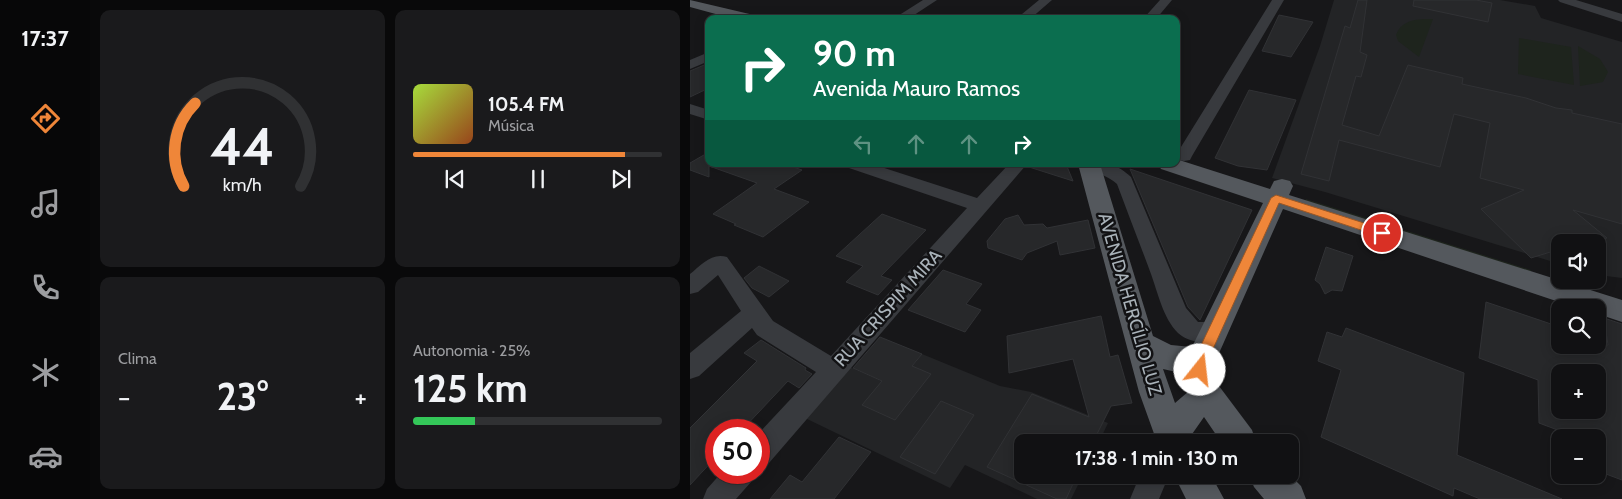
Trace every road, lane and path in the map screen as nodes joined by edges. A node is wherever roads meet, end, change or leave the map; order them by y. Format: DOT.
graph roads {
  1 [pos="931,0"];
  2 [pos="1046,0"];
  3 [pos="1166,0"];
  4 [pos="1278,0"];
  5 [pos="1564,0"];
  6 [pos="690,2"];
  7 [pos="690,13"];
  8 [pos="738,15"];
  9 [pos="906,15"];
  10 [pos="1027,15"];
  11 [pos="1153,15"];
  12 [pos="705,17"];
  13 [pos="1622,18"];
  14 [pos="705,58"];
  15 [pos="690,65"];
  16 [pos="690,109"];
  17 [pos="705,114"];
  18 [pos="1180,153"];
  19 [pos="1180,159"];
  20 [pos="863,167"];
  21 [pos="1015,167"];
  22 [pos="1091,167"];
  23 [pos="1103,167"];
  24 [pos="1279,192"];
  25 [pos="980,206"];
  26 [pos="1551,271"];
  27 [pos="690,286"];
  28 [pos="1606,287"];
  29 [pos="1622,292"];
  30 [pos="1622,311"];
  31 [pos="754,313"];
  32 [pos="1214,332"];
  33 [pos="1143,345"];
  34 [pos="1201,360"];
  35 [pos="690,368"];
  36 [pos="833,370"];
  37 [pos="1209,399"];
  38 [pos="1170,434"];
  39 [pos="1175,434"];
  40 [pos="1234,434"];
  41 [pos="770,440"];
  42 [pos="730,484"];
  43 [pos="1151,484"];
  44 [pos="1197,484"];
  45 [pos="1274,484"];
  46 [pos="717,499"];
  47 [pos="1144,499"];
  48 [pos="1206,499"];
  49 [pos="1288,499"];
  1 -- 9 [label="street"];
  2 -- 10 [label="street"];
  3 -- 11 [label="street"];
  4 -- 18 [label="street"];
  5 -- 13 [label="street"];
  6 -- 8 [label="main road"];
  7 -- 12 [label="main road"];
  14 -- 15 [label="street"];
  16 -- 17 [label="street"];
  19 -- 24 [label="main road"];
  20 -- 25 [label="street"];
  21 -- 25 [label="street, RUA CRISPIM MIRA"];
  22 -- 33 [label="main road, AVENIDA HERCÍLIO LUZ"];
  23 -- 32 [label="street, AVENIDA HERCÍLIO LUZ"];
  24 -- 26 [label="main road"];
  24 -- 30 [label="main road"];
  24 -- 32 [label="main road"];
  25 -- 36 [label="street, RUA CRISPIM MIRA"];
  27 -- 31 [label="street"];
  28 -- 29 [label="main road"];
  31 -- 35 [label="street"];
  31 -- 36 [label="street"];
  32 -- 34 [label="main road"];
  33 -- 34 [label="main road"];
  33 -- 38 [label="main road, AVENIDA HERCÍLIO LUZ"];
  34 -- 37 [label="main road"];
  36 -- 41 [label="street, RUA CRISPIM MIRA"];
  37 -- 39 [label="main road"];
  37 -- 40 [label="main road"];
  42 -- 46 [label="street"];
  43 -- 47 [label="street"];
  44 -- 48 [label="main road"];
  45 -- 49 [label="main road"];
}
